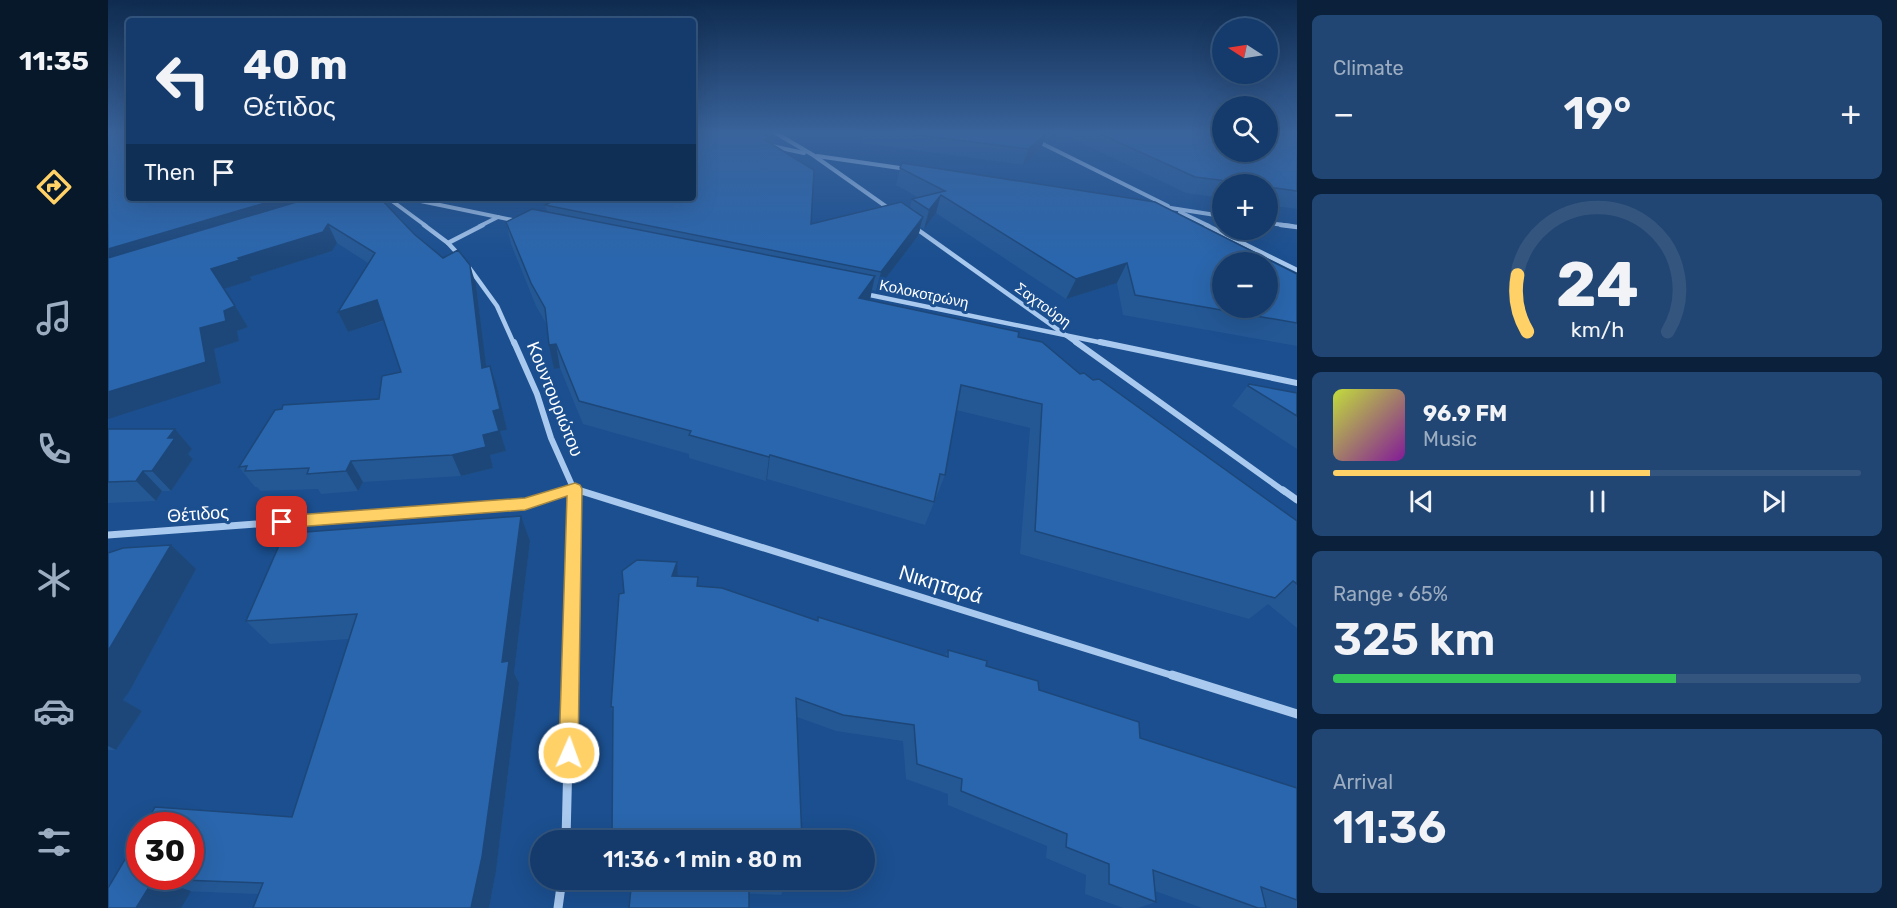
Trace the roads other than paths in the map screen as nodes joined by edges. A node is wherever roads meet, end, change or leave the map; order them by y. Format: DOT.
graph roads {
  1 [pos="840,174"];
  2 [pos="1104,174"];
  3 [pos="392,201"];
  4 [pos="421,201"];
  5 [pos="1152,206"];
  6 [pos="1174,209"];
  7 [pos="1212,215"];
  8 [pos="498,217"];
  9 [pos="900,217"];
  10 [pos="530,224"];
  11 [pos="910,224"];
  12 [pos="1278,224"];
  13 [pos="1297,227"];
  14 [pos="448,243"];
  15 [pos="1297,270"];
  16 [pos="854,291"];
  17 [pos="1065,335"];
  18 [pos="1297,383"];
  19 [pos="575,489"];
  20 [pos="1297,500"];
  21 [pos="108,535"];
  22 [pos="1297,714"];
  23 [pos="567,830"];
  24 [pos="560,890"];
  25 [pos="558,908"];
  1 -- 9 [label="street"];
  2 -- 6 [label="street"];
  3 -- 14 [label="street, Κουντουριώτου"];
  4 -- 8 [label="street"];
  5 -- 6 [label="street"];
  6 -- 7 [label="street"];
  6 -- 15 [label="street"];
  8 -- 10 [label="street"];
  8 -- 14 [label="street"];
  11 -- 17 [label="street, Σαχτούρη"];
  12 -- 13 [label="street"];
  14 -- 19 [label="street, Κουντουριώτου"];
  16 -- 17 [label="street, Κολοκοτρώνη"];
  17 -- 18 [label="street, Κολοκοτρώνη"];
  17 -- 20 [label="street, Σαχτούρη"];
  19 -- 21 [label="street, Θέτιδος"];
  19 -- 22 [label="street, Νικηταρά"];
  19 -- 23 [label="street, Κουντουριώτου"];
  24 -- 25 [label="street"];
}
